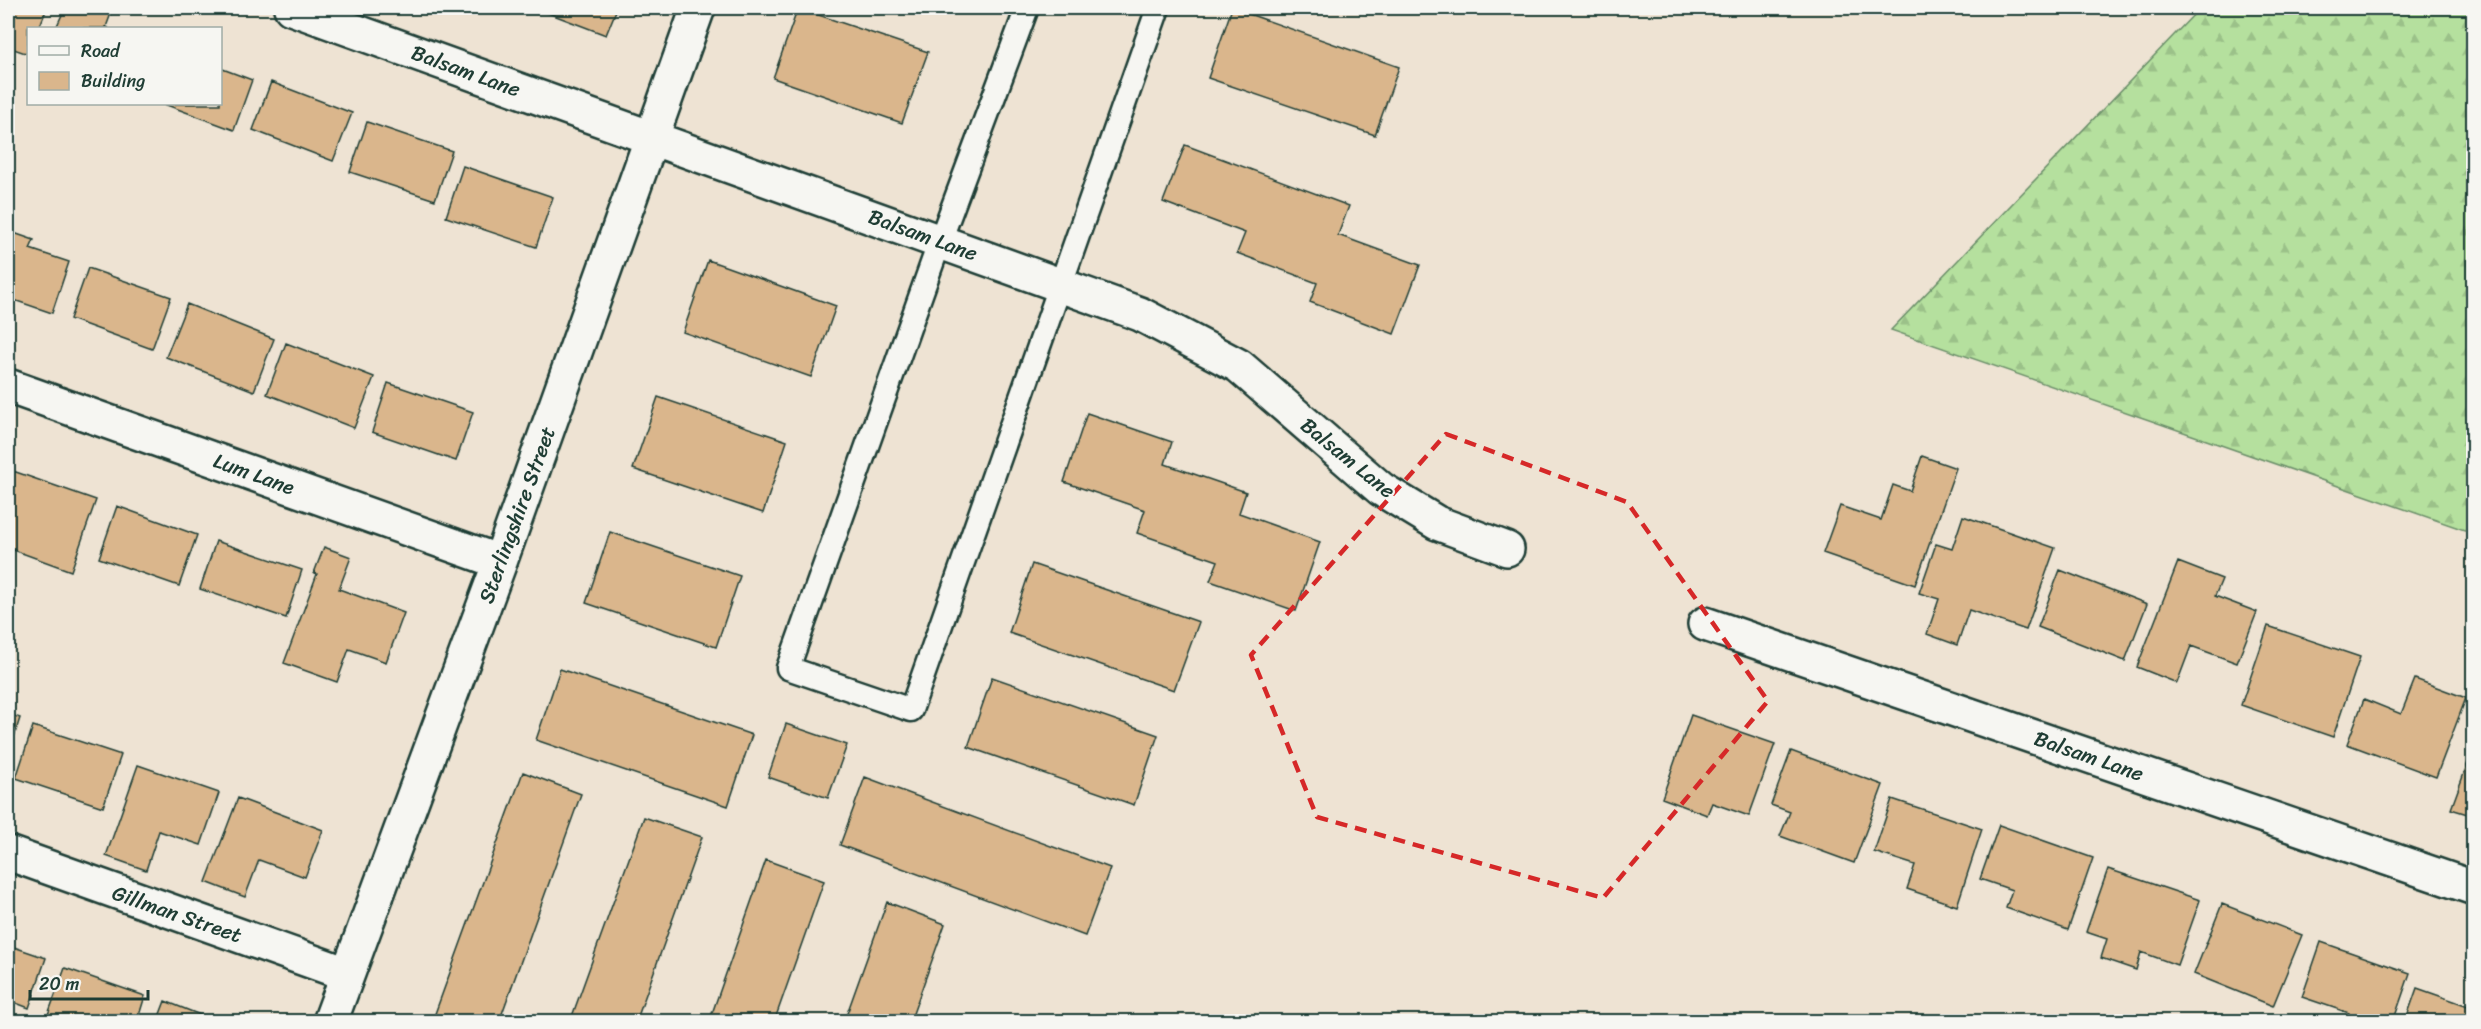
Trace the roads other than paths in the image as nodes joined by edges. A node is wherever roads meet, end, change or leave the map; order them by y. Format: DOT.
graph roads {
  1 [pos="291,8"];
  2 [pos="699,8"];
  3 [pos="1027,8"];
  4 [pos="1158,8"];
  5 [pos="653,139"];
  6 [pos="940,241"];
  7 [pos="1061,285"];
  8 [pos="8,386"];
  9 [pos="1507,549"];
  10 [pos="500,562"];
  11 [pos="1705,624"];
  12 [pos="8,854"];
  13 [pos="2474,888"];
  14 [pos="347,974"];
  15 [pos="330,1022"];
  1 -- 5 [label="street, Balsam Lane"];
  2 -- 5 [label="street, Sterlingshire Street"];
  3 -- 6 [label="lane"];
  4 -- 7 [label="lane"];
  5 -- 6 [label="street, Balsam Lane"];
  5 -- 10 [label="street, Sterlingshire Street"];
  6 -- 7 [label="street, Balsam Lane"];
  6 -- 7 [label="lane"];
  7 -- 9 [label="street, Balsam Lane"];
  8 -- 10 [label="street, Lum Lane"];
  10 -- 14 [label="street, Sterlingshire Street"];
  11 -- 13 [label="street, Balsam Lane"];
  12 -- 14 [label="street, Gillman Street"];
  14 -- 15 [label="street, Sterlingshire Street"];
}
